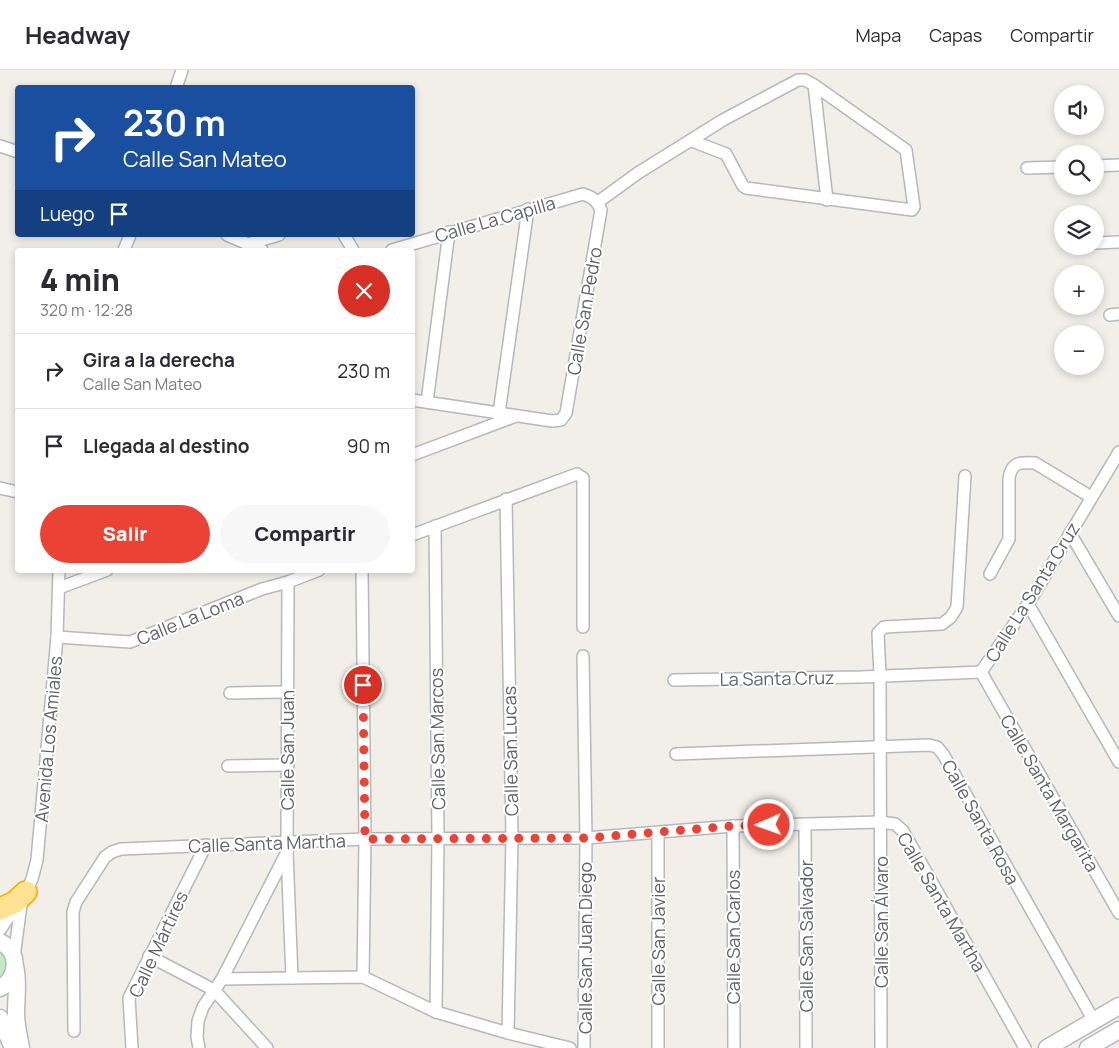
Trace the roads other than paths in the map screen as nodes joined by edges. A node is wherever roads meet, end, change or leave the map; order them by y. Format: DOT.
graph roads {
  1 [pos="182,70"];
  2 [pos="177,85"];
  3 [pos="814,85"];
  4 [pos="692,141"];
  5 [pos="0,146"];
  6 [pos="15,151"];
  7 [pos="1119,165"];
  8 [pos="1104,166"];
  9 [pos="1054,167"];
  10 [pos="1028,168"];
  11 [pos="827,200"];
  12 [pos="598,202"];
  13 [pos="528,210"];
  14 [pos="450,232"];
  15 [pos="232,237"];
  16 [pos="272,237"];
  17 [pos="345,237"];
  18 [pos="1119,242"];
  19 [pos="1104,243"];
  20 [pos="248,244"];
  21 [pos="257,248"];
  22 [pos="352,248"];
  23 [pos="398,248"];
  24 [pos="415,400"];
  25 [pos="427,402"];
  26 [pos="498,413"];
  27 [pos="517,415"];
  28 [pos="415,454"];
  29 [pos="1117,462"];
  30 [pos="964,476"];
  31 [pos="0,488"];
  32 [pos="15,491"];
  33 [pos="1091,498"];
  34 [pos="506,499"];
  35 [pos="435,526"];
  36 [pos="1070,533"];
  37 [pos="415,534"];
  38 [pos="59,573"];
  39 [pos="99,573"];
  40 [pos="311,573"];
  41 [pos="362,573"];
  42 [pos="990,574"];
  43 [pos="288,582"];
  44 [pos="58,588"];
  45 [pos="1028,604"];
  46 [pos="1119,616"];
  47 [pos="583,627"];
  48 [pos="57,637"];
  49 [pos="583,656"];
  50 [pos="981,672"];
  51 [pos="880,676"];
  52 [pos="674,680"];
  53 [pos="287,692"];
  54 [pos="230,693"];
  55 [pos="880,747"];
  56 [pos="676,754"];
  57 [pos="1119,762"];
  58 [pos="288,764"];
  59 [pos="228,766"];
  60 [pos="880,822"];
  61 [pos="806,824"];
  62 [pos="733,826"];
  63 [pos="658,833"];
  64 [pos="438,838"];
  65 [pos="512,838"];
  66 [pos="586,838"];
  67 [pos="365,839"];
  68 [pos="206,845"];
  69 [pos="288,846"];
  70 [pos="24,899"];
  71 [pos="0,909"];
  72 [pos="1119,913"];
  73 [pos="0,930"];
  74 [pos="0,942"];
  75 [pos="149,956"];
  76 [pos="14,962"];
  77 [pos="363,977"];
  78 [pos="292,978"];
  79 [pos="222,980"];
  80 [pos="0,988"];
  81 [pos="214,990"];
  82 [pos="1119,1006"];
  83 [pos="436,1012"];
  84 [pos="0,1018"];
  85 [pos="1094,1021"];
  86 [pos="1119,1030"];
  87 [pos="74,1031"];
  88 [pos="508,1033"];
  89 [pos="13,1048"];
  90 [pos="21,1048"];
  91 [pos="132,1048"];
  92 [pos="199,1048"];
  93 [pos="267,1048"];
  94 [pos="570,1048"];
  95 [pos="584,1048"];
  96 [pos="658,1048"];
  97 [pos="734,1048"];
  98 [pos="806,1048"];
  99 [pos="881,1048"];
  100 [pos="1025,1048"];
  101 [pos="1047,1048"];
  102 [pos="1088,1048"];
  1 -- 2 [label="street"];
  3 -- 4 [label="street"];
  3 -- 11 [label="street"];
  3 -- 11 [label="street"];
  4 -- 11 [label="street"];
  4 -- 12 [label="street"];
  5 -- 6 [label="street"];
  7 -- 8 [label="street"];
  9 -- 10 [label="street"];
  12 -- 13 [label="street, Calle La Capilla"];
  12 -- 27 [label="street, Calle San Pedro"];
  13 -- 14 [label="street, Calle La Capilla"];
  13 -- 26 [label="street"];
  14 -- 23 [label="street, Calle La Capilla"];
  14 -- 25 [label="street"];
  15 -- 20 [label="street"];
  16 -- 20 [label="street"];
  17 -- 22 [label="street"];
  18 -- 19 [label="street"];
  20 -- 21 [label="street"];
  24 -- 25 [label="street"];
  25 -- 26 [label="street"];
  26 -- 27 [label="street"];
  27 -- 28 [label="street"];
  29 -- 33 [label="street, Calle La Santa Cruz"];
  30 -- 51 [label="street, Calle San Álvaro"];
  31 -- 32 [label="street"];
  33 -- 36 [label="street, Calle La Santa Cruz"];
  33 -- 42 [label="street"];
  34 -- 35 [label="street"];
  34 -- 47 [label="street"];
  34 -- 65 [label="street, Calle San Lucas"];
  35 -- 37 [label="street"];
  35 -- 64 [label="street, Calle San Marcos"];
  36 -- 45 [label="street, Calle La Santa Cruz"];
  36 -- 46 [label="street"];
  38 -- 44 [label="street, Avenida Los Amiales"];
  39 -- 44 [label="street"];
  40 -- 43 [label="street, Calle La Loma"];
  41 -- 67 [label="street"];
  43 -- 48 [label="street, Calle La Loma"];
  43 -- 53 [label="street, Calle San Juan"];
  44 -- 48 [label="street, Avenida Los Amiales"];
  45 -- 50 [label="street, Calle La Santa Cruz"];
  45 -- 57 [label="street"];
  48 -- 70 [label="street, Avenida Los Amiales"];
  49 -- 66 [label="street, Calle San Juan Diego"];
  50 -- 51 [label="street, Calle La Santa Cruz"];
  50 -- 72 [label="street, Calle Santa Margarita"];
  51 -- 52 [label="street, La Santa Cruz"];
  51 -- 55 [label="street, Calle San Álvaro"];
  53 -- 54 [label="street"];
  53 -- 58 [label="street, Calle San Juan"];
  55 -- 56 [label="street, Calle Santa Rosa"];
  55 -- 60 [label="street, Calle San Álvaro"];
  55 -- 85 [label="street, Calle Santa Rosa"];
  58 -- 59 [label="street"];
  58 -- 69 [label="street, Calle San Juan"];
  60 -- 61 [label="street, Calle Santa Martha"];
  60 -- 99 [label="street, Calle San Álvaro"];
  60 -- 100 [label="street, Calle Santa Martha"];
  61 -- 62 [label="street, Calle Santa Martha"];
  61 -- 98 [label="street, Calle San Salvador"];
  62 -- 63 [label="street, Calle Santa Martha"];
  62 -- 97 [label="street, Calle San Carlos"];
  63 -- 66 [label="street, Calle Santa Martha"];
  63 -- 96 [label="street, Calle San Javier"];
  64 -- 65 [label="street, Calle Santa Martha"];
  64 -- 67 [label="street, Calle Santa Martha"];
  64 -- 83 [label="street, Calle San Marcos"];
  65 -- 66 [label="street, Calle Santa Martha"];
  65 -- 88 [label="street, Calle San Lucas"];
  66 -- 95 [label="street, Calle San Juan Diego"];
  67 -- 69 [label="street, Calle Santa Martha"];
  67 -- 77 [label="street"];
  68 -- 69 [label="street, Calle Santa Martha"];
  68 -- 75 [label="street, Calle Mártires"];
  68 -- 87 [label="street, Calle Santa Martha"];
  69 -- 78 [label="street, Calle San Juan"];
  69 -- 79 [label="street"];
  70 -- 71 [label="highway"];
  70 -- 73 [label="street, Avenida Los Amiales"];
  70 -- 76 [label="street, Avenida Los Amiales"];
  74 -- 76 [label="street"];
  75 -- 81 [label="street"];
  75 -- 91 [label="street, Calle Mártires"];
  76 -- 80 [label="street"];
  76 -- 90 [label="street"];
  77 -- 78 [label="street"];
  77 -- 83 [label="street"];
  78 -- 79 [label="street"];
  79 -- 81 [label="street"];
  81 -- 92 [label="street"];
  81 -- 93 [label="street"];
  82 -- 85 [label="street"];
  83 -- 88 [label="street"];
  84 -- 89 [label="street"];
  85 -- 101 [label="street"];
  86 -- 102 [label="street"];
  88 -- 94 [label="street"];
}
